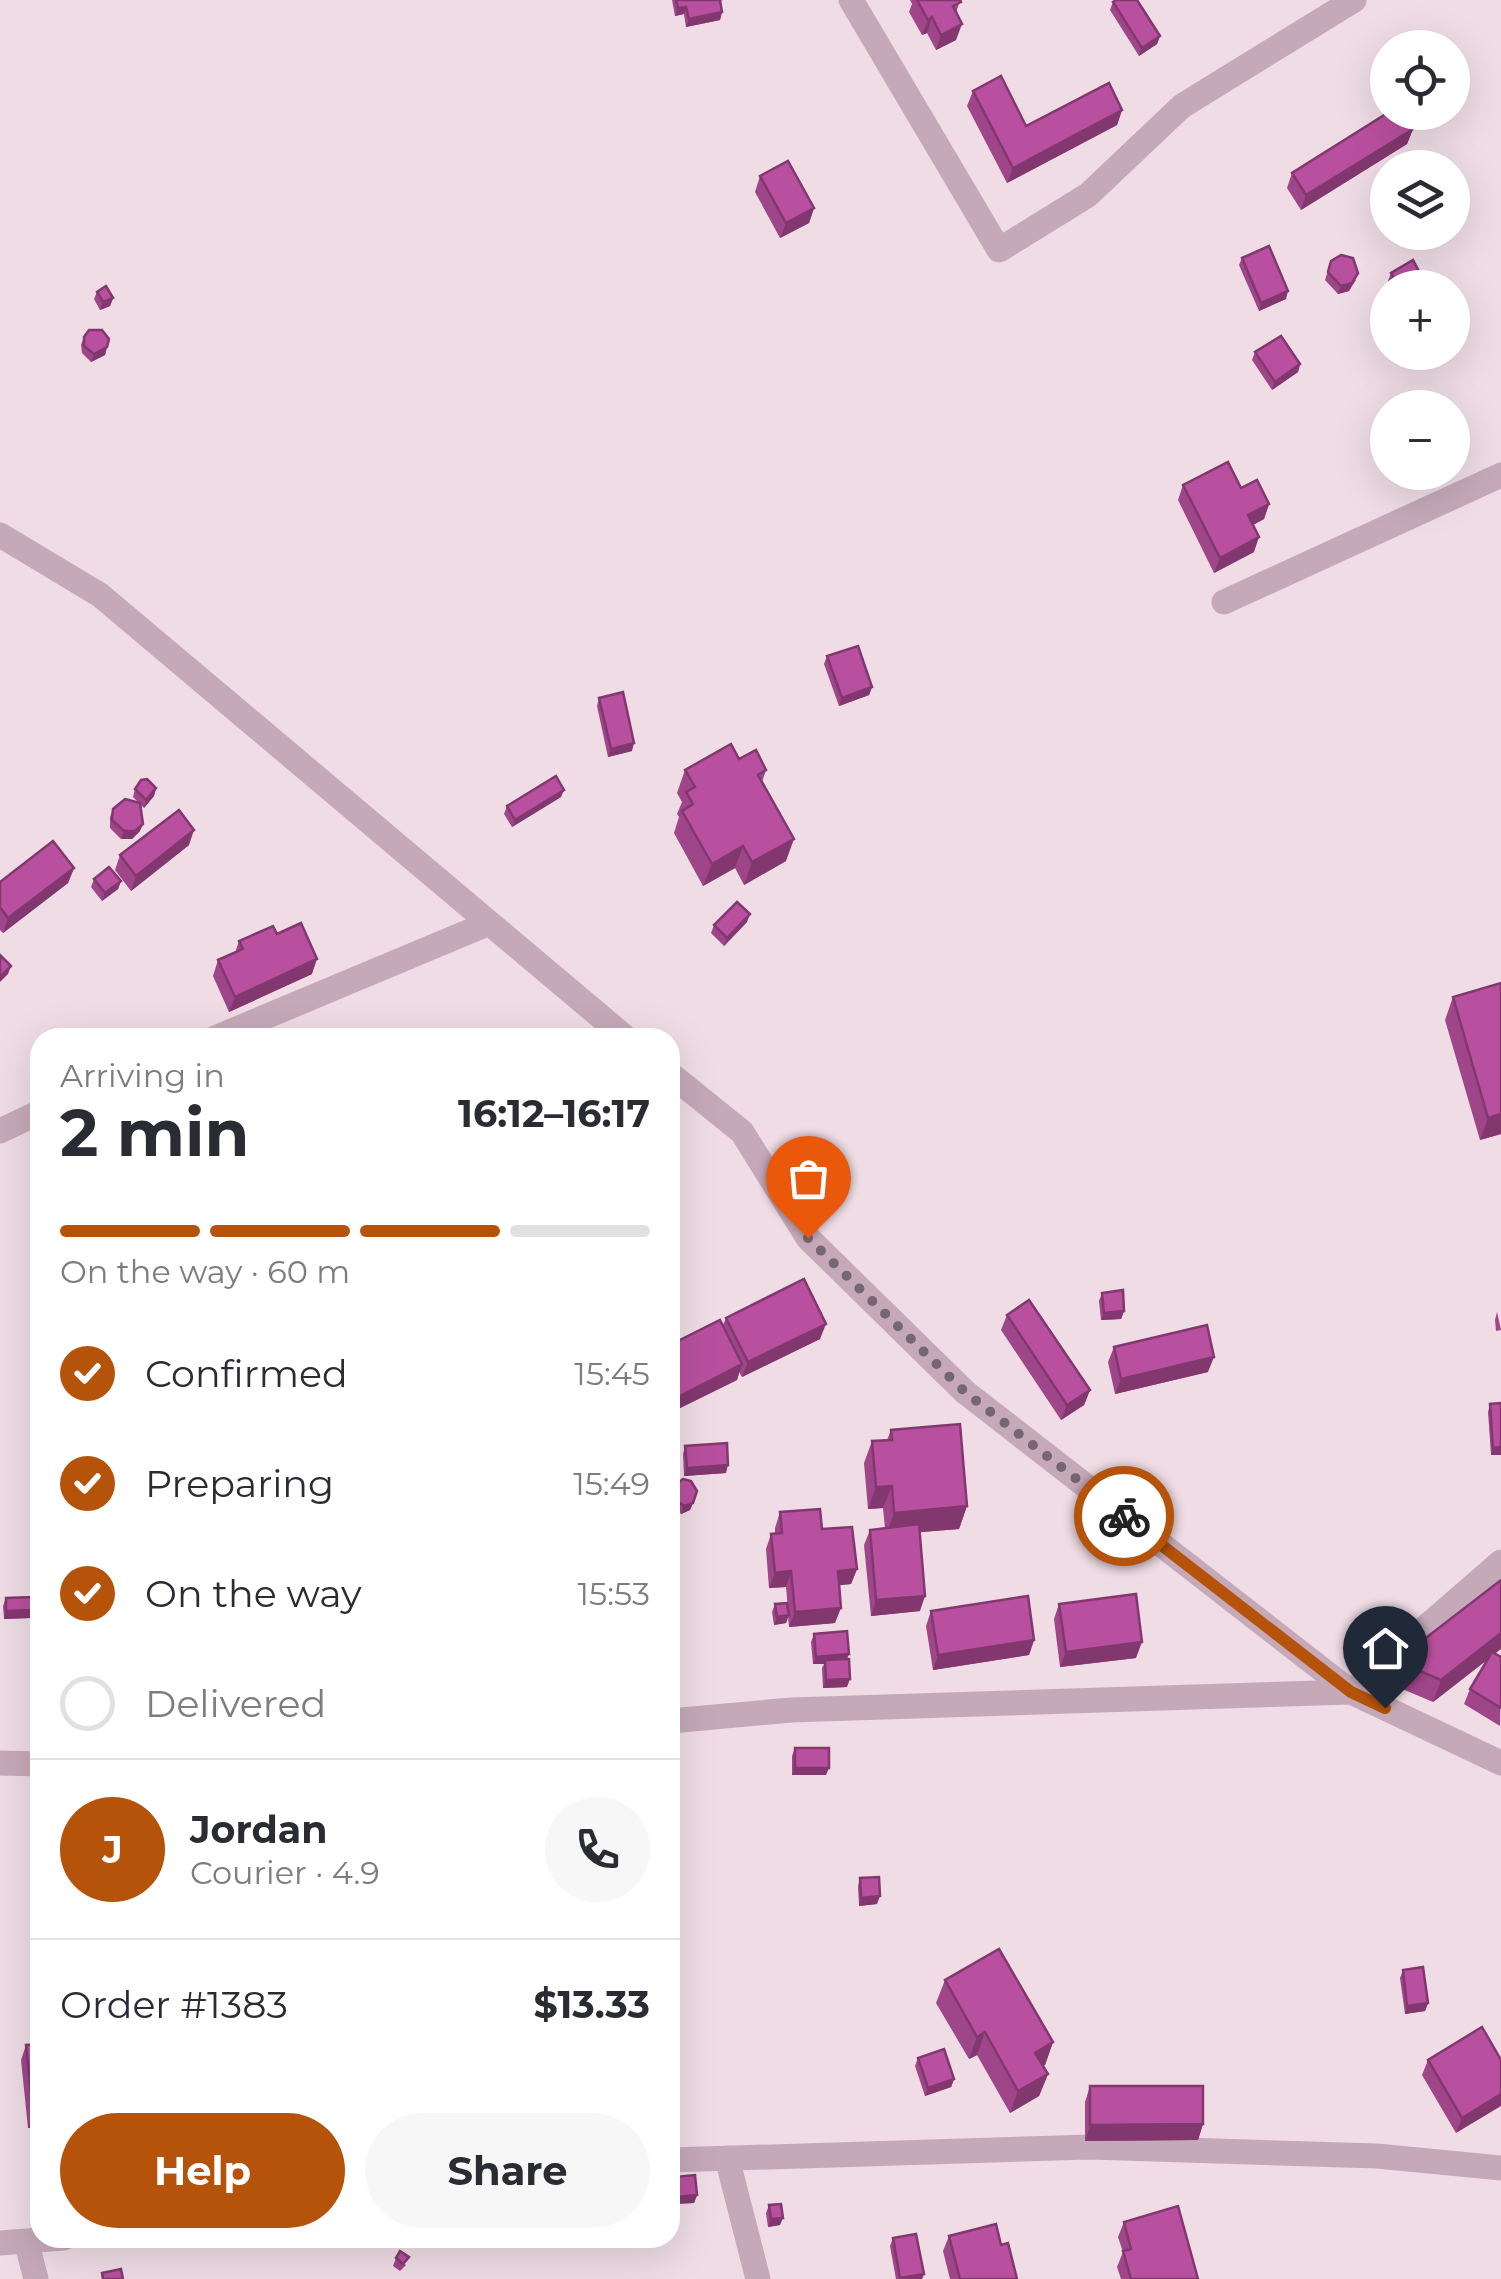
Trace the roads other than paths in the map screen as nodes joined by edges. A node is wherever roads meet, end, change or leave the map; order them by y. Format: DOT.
graph roads {
  1 [pos="850,0"];
  2 [pos="1354,0"];
  3 [pos="1501,475"];
  4 [pos="0,535"];
  5 [pos="1224,602"];
  6 [pos="486,924"];
  7 [pos="238,1028"];
  8 [pos="614,1028"];
  9 [pos="680,1082"];
  10 [pos="30,1117"];
  11 [pos="0,1131"];
  12 [pos="1501,1562"];
  13 [pos="1351,1692"];
  14 [pos="680,1720"];
  15 [pos="0,1763"];
  16 [pos="1501,1763"];
  17 [pos="30,1764"];
  18 [pos="727,2158"];
  19 [pos="680,2160"];
  20 [pos="1501,2168"];
  21 [pos="0,2243"];
  22 [pos="30,2243"];
  23 [pos="26,2244"];
  24 [pos="36,2279"];
  25 [pos="758,2279"];
  1 -- 2 [label="street"];
  3 -- 5 [label="street"];
  4 -- 6 [label="street"];
  6 -- 7 [label="street"];
  6 -- 8 [label="street"];
  9 -- 13 [label="street"];
  10 -- 11 [label="street"];
  12 -- 13 [label="street"];
  13 -- 14 [label="street"];
  13 -- 16 [label="street"];
  15 -- 17 [label="street"];
  18 -- 19 [label="street"];
  18 -- 20 [label="street"];
  18 -- 25 [label="street"];
  21 -- 23 [label="street"];
  22 -- 23 [label="street"];
  23 -- 24 [label="street"];
}
